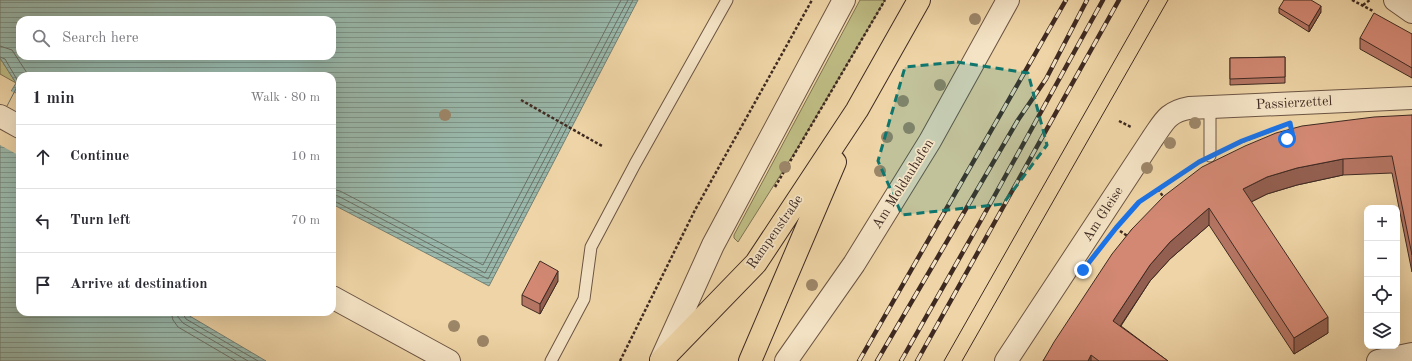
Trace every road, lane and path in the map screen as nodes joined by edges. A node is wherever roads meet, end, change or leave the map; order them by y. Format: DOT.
graph roads {
  1 [pos="727,0"];
  2 [pos="812,0"];
  3 [pos="844,0"];
  4 [pos="886,0"];
  5 [pos="918,0"];
  6 [pos="1008,0"];
  7 [pos="1352,0"];
  8 [pos="1370,0"];
  9 [pos="1395,0"];
  10 [pos="1412,12"];
  11 [pos="1412,98"];
  12 [pos="521,100"];
  13 [pos="1210,107"];
  14 [pos="857,110"];
  15 [pos="1176,110"];
  16 [pos="0,116"];
  17 [pos="16,125"];
  18 [pos="1277,128"];
  19 [pos="1242,141"];
  20 [pos="602,146"];
  21 [pos="1245,146"];
  22 [pos="1210,156"];
  23 [pos="774,188"];
  24 [pos="1158,189"];
  25 [pos="1139,202"];
  26 [pos="1162,203"];
  27 [pos="1116,228"];
  28 [pos="1126,241"];
  29 [pos="336,299"];
  30 [pos="1412,354"];
  31 [pos="661,360"];
  32 [pos="449,361"];
  33 [pos="551,361"];
  34 [pos="620,361"];
  35 [pos="750,361"];
  36 [pos="786,361"];
  37 [pos="1006,361"];
  38 [pos="1378,361"];
  1 -- 33 [label="lane"];
  2 -- 34 [label="path"];
  3 -- 31 [label="street"];
  4 -- 23 [label="path"];
  5 -- 14 [label="main road, Rampenstraße"];
  6 -- 36 [label="street, Am Moldauhafen"];
  7 -- 8 [label="path"];
  9 -- 10 [label="street"];
  11 -- 13 [label="street, Passierzettel"];
  12 -- 20 [label="path"];
  13 -- 15 [label="street, Passierzettel"];
  13 -- 22 [label="lane"];
  14 -- 31 [label="main road, Rampenstraße"];
  14 -- 35 [label="main road, Rampenstraße"];
  15 -- 37 [label="street, Am Gleise"];
  16 -- 17 [label="street"];
  18 -- 19 [label="path"];
  19 -- 21 [label="path"];
  19 -- 22 [label="path"];
  22 -- 24 [label="path"];
  24 -- 25 [label="path"];
  24 -- 26 [label="path"];
  27 -- 28 [label="path"];
  29 -- 32 [label="street"];
  30 -- 38 [label="street"];
}
